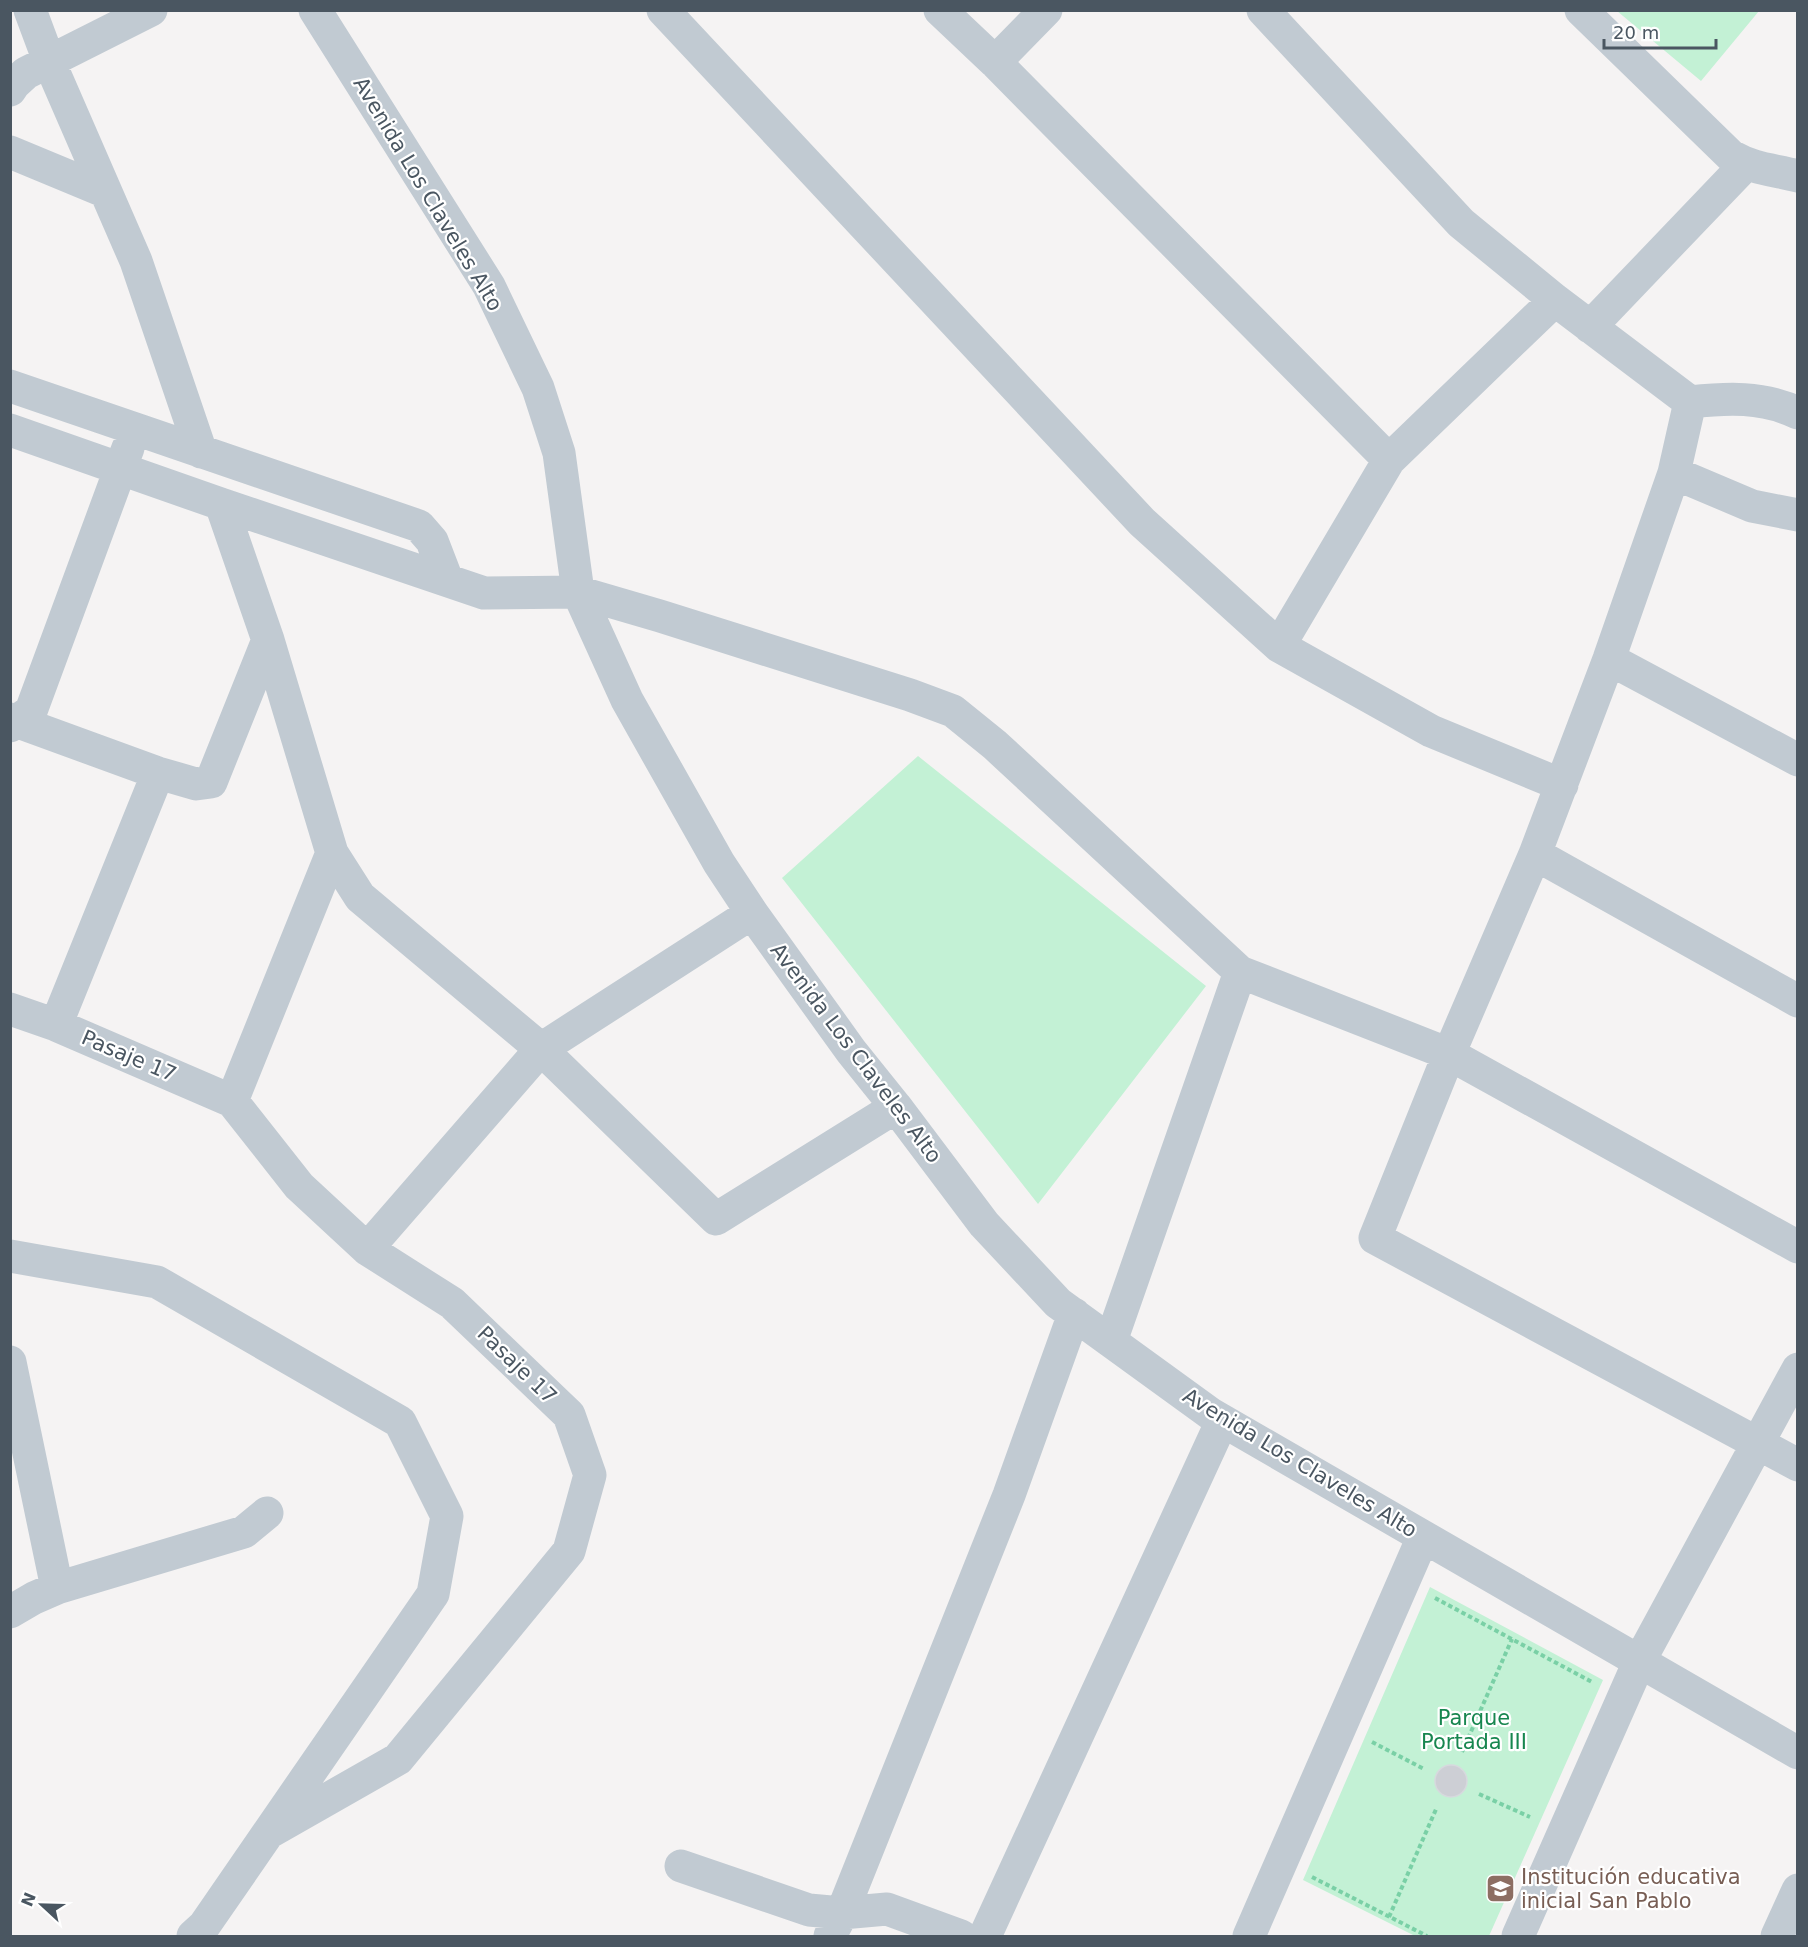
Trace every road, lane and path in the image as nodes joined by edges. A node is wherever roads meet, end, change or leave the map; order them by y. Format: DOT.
graph roads {
  1 [pos="30,10"];
  2 [pos="151,10"];
  3 [pos="315,10"];
  4 [pos="663,10"];
  5 [pos="940,10"];
  6 [pos="1046,10"];
  7 [pos="1263,10"];
  8 [pos="1581,10"];
  9 [pos="49,61"];
  10 [pos="995,62"];
  11 [pos="10,90"];
  12 [pos="10,152"];
  13 [pos="1746,164"];
  14 [pos="1797,176"];
  15 [pos="104,191"];
  16 [pos="1555,300"];
  17 [pos="1590,327"];
  18 [pos="10,386"];
  19 [pos="1690,402"];
  20 [pos="1797,413"];
  21 [pos="135,429"];
  22 [pos="10,430"];
  23 [pos="201,452"];
  24 [pos="1389,460"];
  25 [pos="120,468"];
  26 [pos="1674,473"];
  27 [pos="221,504"];
  28 [pos="1797,515"];
  29 [pos="447,580"];
  30 [pos="578,592"];
  31 [pos="268,640"];
  32 [pos="1279,646"];
  33 [pos="1609,659"];
  34 [pos="13,722"];
  35 [pos="1797,760"];
  36 [pos="158,773"];
  37 [pos="1562,785"];
  38 [pos="333,853"];
  39 [pos="1535,854"];
  40 [pos="752,913"];
  41 [pos="1240,972"];
  42 [pos="1797,1001"];
  43 [pos="10,1009"];
  44 [pos="56,1025"];
  45 [pos="541,1049"];
  46 [pos="1449,1054"];
  47 [pos="232,1101"];
  48 [pos="896,1107"];
  49 [pos="1797,1247"];
  50 [pos="367,1249"];
  51 [pos="10,1256"];
  52 [pos="1074,1314"];
  53 [pos="1111,1341"];
  54 [pos="10,1362"];
  55 [pos="1797,1369"];
  56 [pos="1222,1421"];
  57 [pos="1757,1443"];
  58 [pos="1797,1466"];
  59 [pos="267,1513"];
  60 [pos="1423,1537"];
  61 [pos="57,1588"];
  62 [pos="1429,1608"];
  63 [pos="10,1612"];
  64 [pos="1512,1639"];
  65 [pos="1639,1662"];
  66 [pos="1589,1693"];
  67 [pos="1366,1751"];
  68 [pos="1462,1752"];
  69 [pos="1797,1753"];
  70 [pos="1424,1769"];
  71 [pos="1479,1794"];
  72 [pos="1437,1807"];
  73 [pos="1534,1819"];
  74 [pos="270,1832"];
  75 [pos="681,1866"];
  76 [pos="1315,1866"];
  77 [pos="1797,1890"];
  78 [pos="1389,1917"];
  79 [pos="836,1925"];
  80 [pos="193,1936"];
  81 [pos="961,1936"];
  82 [pos="985,1936"];
  83 [pos="1249,1936"];
  84 [pos="1427,1936"];
  85 [pos="1518,1936"];
  86 [pos="1777,1936"];
  1 -- 9 [label="street"];
  2 -- 9 [label="street"];
  3 -- 30 [label="street, Avenida Los Claveles Alto"];
  4 -- 32 [label="street"];
  5 -- 10 [label="street"];
  6 -- 10 [label="street"];
  7 -- 16 [label="street"];
  8 -- 13 [label="street"];
  9 -- 11 [label="street"];
  9 -- 15 [label="street"];
  10 -- 24 [label="street"];
  12 -- 15 [label="street"];
  13 -- 14 [label="street"];
  13 -- 17 [label="street"];
  15 -- 23 [label="street"];
  16 -- 17 [label="street"];
  16 -- 24 [label="street"];
  17 -- 19 [label="street"];
  18 -- 21 [label="street"];
  19 -- 20 [label="street"];
  19 -- 26 [label="street"];
  21 -- 23 [label="street"];
  21 -- 25 [label="street"];
  22 -- 25 [label="street"];
  23 -- 29 [label="street"];
  24 -- 32 [label="street"];
  25 -- 27 [label="street"];
  25 -- 34 [label="street"];
  26 -- 28 [label="street"];
  26 -- 33 [label="street"];
  27 -- 29 [label="street"];
  27 -- 31 [label="street"];
  29 -- 30 [label="street"];
  30 -- 40 [label="street, Avenida Los Claveles Alto"];
  30 -- 41 [label="street"];
  31 -- 36 [label="street"];
  31 -- 38 [label="street"];
  32 -- 37 [label="street"];
  33 -- 35 [label="street"];
  33 -- 37 [label="street"];
  34 -- 36 [label="street"];
  36 -- 44 [label="street"];
  37 -- 39 [label="street"];
  38 -- 45 [label="street"];
  38 -- 47 [label="street"];
  39 -- 42 [label="street"];
  39 -- 46 [label="street"];
  40 -- 45 [label="street"];
  40 -- 48 [label="street, Avenida Los Claveles Alto"];
  41 -- 46 [label="street"];
  41 -- 53 [label="street"];
  43 -- 44 [label="street, Pasaje 17"];
  44 -- 47 [label="street, Pasaje 17"];
  45 -- 48 [label="street"];
  45 -- 50 [label="street"];
  46 -- 49 [label="street"];
  46 -- 57 [label="street"];
  47 -- 50 [label="street, Pasaje 17"];
  48 -- 52 [label="street, Avenida Los Claveles Alto"];
  50 -- 74 [label="street, Pasaje 17"];
  51 -- 74 [label="street"];
  52 -- 53 [label="street, Avenida Los Claveles Alto"];
  52 -- 79 [label="street"];
  53 -- 56 [label="street, Avenida Los Claveles Alto"];
  54 -- 61 [label="street"];
  55 -- 57 [label="street"];
  56 -- 60 [label="street, Avenida Los Claveles Alto"];
  56 -- 82 [label="street"];
  57 -- 58 [label="street"];
  57 -- 65 [label="street"];
  59 -- 61 [label="street"];
  60 -- 65 [label="street, Avenida Los Claveles Alto"];
  60 -- 83 [label="street"];
  61 -- 63 [label="street"];
  62 -- 64 [label="path"];
  64 -- 66 [label="path"];
  64 -- 68 [label="path"];
  65 -- 69 [label="street, Avenida Los Claveles Alto"];
  65 -- 85 [label="street"];
  67 -- 70 [label="path"];
  71 -- 73 [label="path"];
  72 -- 78 [label="path"];
  74 -- 80 [label="street"];
  75 -- 79 [label="street"];
  76 -- 78 [label="path"];
  77 -- 86 [label="street"];
  78 -- 84 [label="path"];
  79 -- 81 [label="street"];
}
